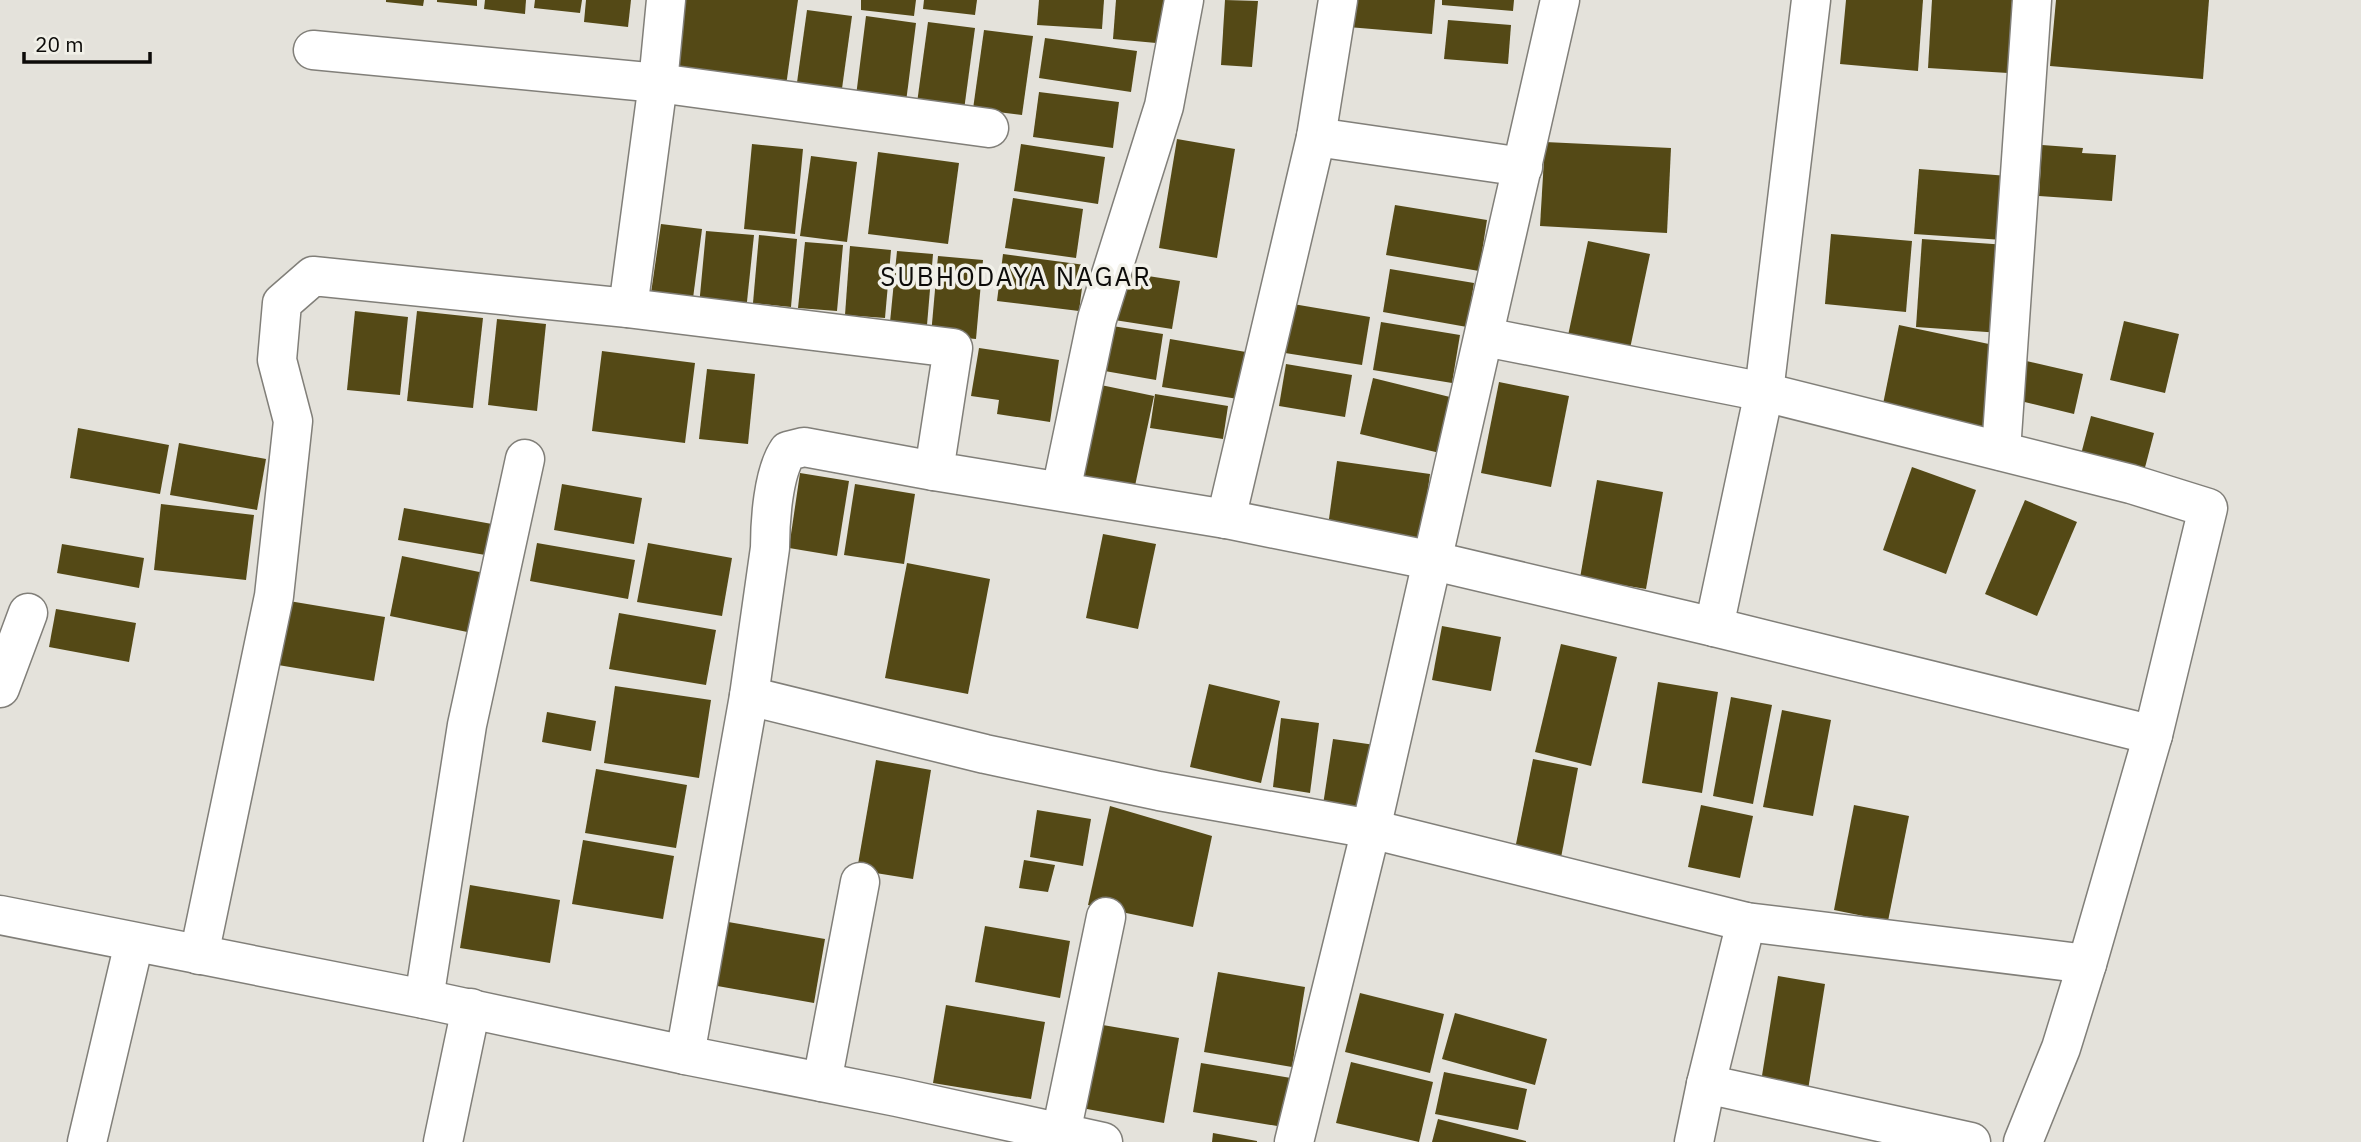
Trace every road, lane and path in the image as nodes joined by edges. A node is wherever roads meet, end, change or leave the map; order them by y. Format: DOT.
graph roads {
  1 [pos="666,0"];
  2 [pos="1184,0"];
  3 [pos="1338,0"];
  4 [pos="1560,0"];
  5 [pos="1811,0"];
  6 [pos="2032,0"];
  7 [pos="313,50"];
  8 [pos="658,83"];
  9 [pos="989,128"];
  10 [pos="1316,137"];
  11 [pos="1523,167"];
  12 [pos="628,307"];
  13 [pos="1485,337"];
  14 [pos="1763,392"];
  15 [pos="2001,451"];
  16 [pos="525,459"];
  17 [pos="934,471"];
  18 [pos="1061,491"];
  19 [pos="1226,519"];
  20 [pos="1434,561"];
  21 [pos="28,613"];
  22 [pos="1714,627"];
  23 [pos="0,688"];
  24 [pos="749,696"];
  25 [pos="2153,735"];
  26 [pos="1371,829"];
  27 [pos="860,882"];
  28 [pos="0,915"];
  29 [pos="1106,917"];
  30 [pos="1746,922"];
  31 [pos="134,943"];
  32 [pos="199,955"];
  33 [pos="2088,964"];
  34 [pos="424,999"];
  35 [pos="471,1008"];
  36 [pos="685,1055"];
  37 [pos="822,1082"];
  38 [pos="1706,1084"];
  39 [pos="1061,1133"];
  40 [pos="87,1142"];
  41 [pos="443,1142"];
  42 [pos="1104,1142"];
  43 [pos="1294,1142"];
  44 [pos="1694,1142"];
  45 [pos="1971,1142"];
  46 [pos="2024,1142"];
  1 -- 8 [label="street"];
  2 -- 18 [label="street"];
  3 -- 10 [label="street"];
  4 -- 11 [label="street"];
  5 -- 14 [label="street"];
  6 -- 15 [label="street"];
  7 -- 8 [label="street"];
  8 -- 9 [label="street"];
  8 -- 12 [label="street"];
  10 -- 11 [label="street"];
  10 -- 19 [label="street"];
  11 -- 13 [label="street"];
  12 -- 17 [label="street"];
  12 -- 32 [label="street"];
  13 -- 14 [label="street"];
  13 -- 20 [label="street"];
  14 -- 15 [label="street"];
  14 -- 22 [label="street"];
  15 -- 25 [label="street"];
  16 -- 34 [label="street"];
  17 -- 18 [label="street"];
  17 -- 24 [label="street"];
  18 -- 19 [label="street"];
  19 -- 20 [label="street"];
  20 -- 22 [label="street"];
  20 -- 26 [label="street"];
  21 -- 23 [label="street"];
  22 -- 25 [label="street"];
  24 -- 26 [label="street"];
  24 -- 36 [label="street"];
  25 -- 33 [label="street"];
  26 -- 30 [label="street"];
  26 -- 43 [label="street"];
  27 -- 37 [label="street"];
  28 -- 31 [label="street"];
  29 -- 39 [label="street"];
  30 -- 33 [label="street"];
  30 -- 38 [label="street"];
  31 -- 32 [label="street"];
  31 -- 40 [label="street"];
  32 -- 34 [label="street"];
  33 -- 46 [label="street"];
  34 -- 35 [label="street"];
  35 -- 36 [label="street"];
  35 -- 41 [label="street"];
  36 -- 37 [label="street"];
  37 -- 39 [label="street"];
  38 -- 44 [label="street"];
  38 -- 45 [label="street"];
  39 -- 42 [label="street"];
}
